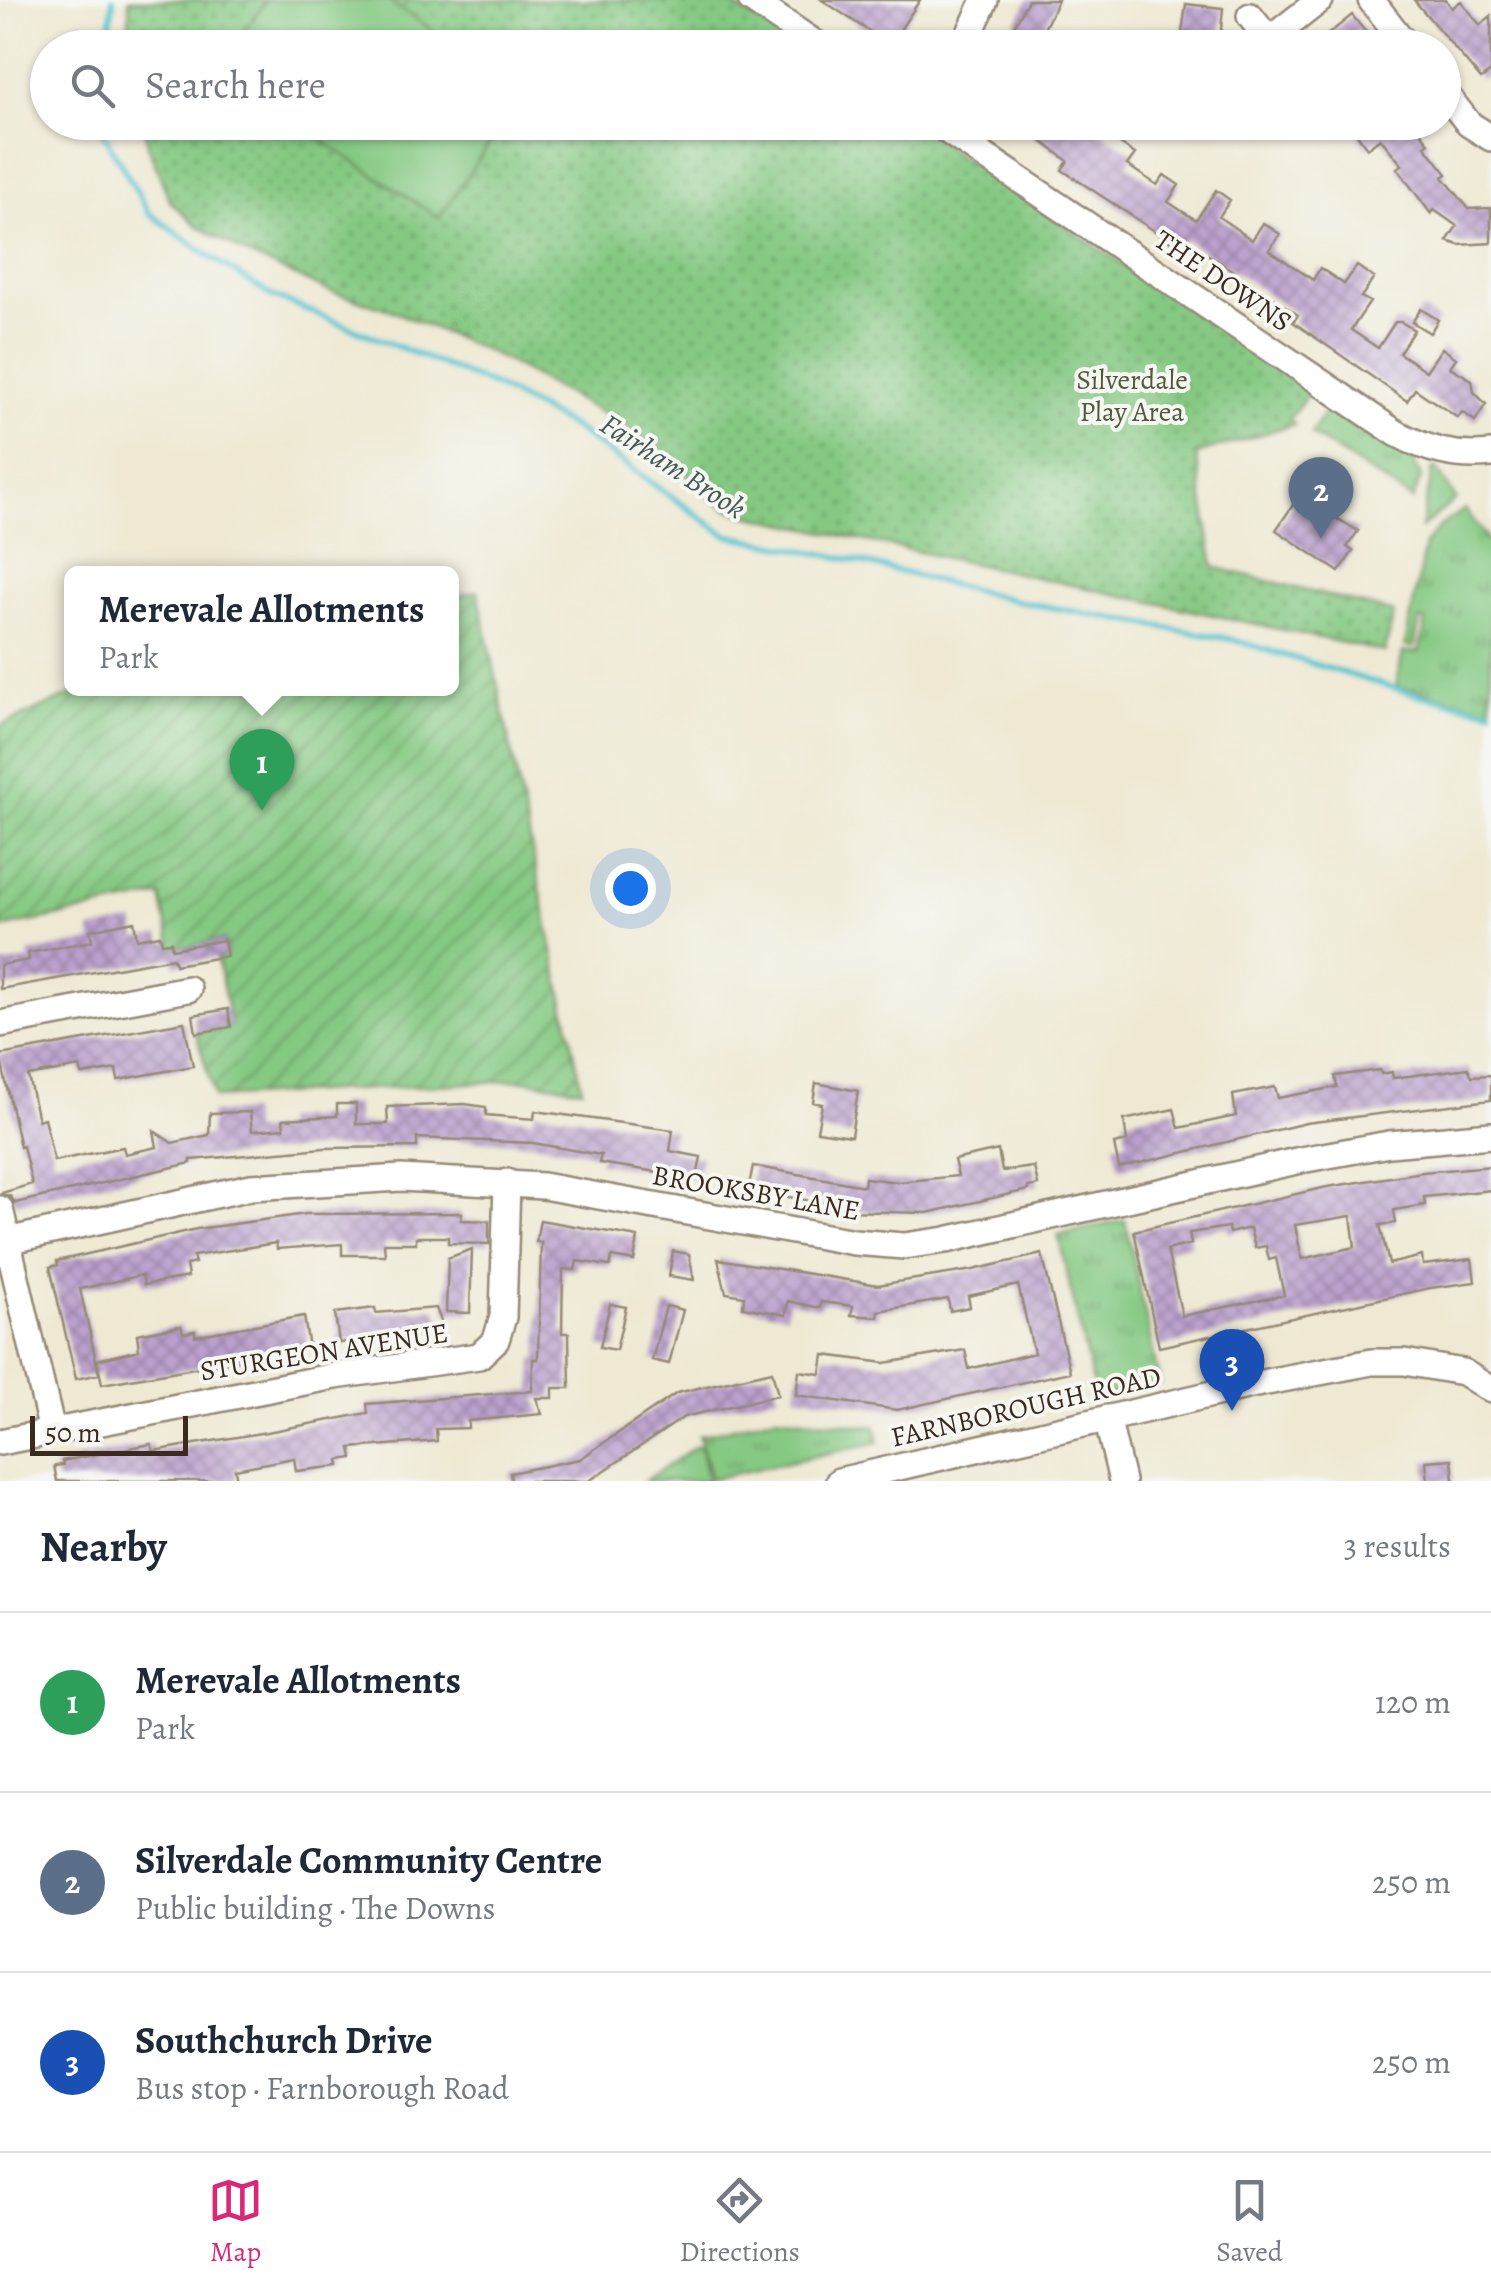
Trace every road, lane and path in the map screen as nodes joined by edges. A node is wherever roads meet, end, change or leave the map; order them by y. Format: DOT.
graph roads {
  1 [pos="751,0"];
  2 [pos="985,0"];
  3 [pos="1320,0"];
  4 [pos="1370,0"];
  5 [pos="1250,16"];
  6 [pos="795,30"];
  7 [pos="971,30"];
  8 [pos="1261,30"];
  9 [pos="1287,30"];
  10 [pos="1394,30"];
  11 [pos="1461,114"];
  12 [pos="1491,138"];
  13 [pos="961,140"];
  14 [pos="1491,454"];
  15 [pos="188,990"];
  16 [pos="0,1024"];
  17 [pos="1491,1135"];
  18 [pos="506,1182"];
  19 [pos="0,1209"];
  20 [pos="8,1241"];
  21 [pos="1491,1366"];
  22 [pos="1462,1372"];
  23 [pos="1491,1390"];
  24 [pos="1107,1418"];
  25 [pos="52,1431"];
  26 [pos="0,1442"];
  27 [pos="839,1481"];
  28 [pos="1122,1481"];
  1 -- 6 [label="street"];
  2 -- 7 [label="street"];
  3 -- 9 [label="street"];
  4 -- 10 [label="street"];
  5 -- 8 [label="street"];
  11 -- 12 [label="street"];
  13 -- 14 [label="street, THE DOWNS"];
  15 -- 16 [label="street"];
  17 -- 18 [label="street, BROOKSBY LANE"];
  18 -- 20 [label="street, BROOKSBY LANE"];
  18 -- 25 [label="street, STURGEON AVENUE"];
  19 -- 20 [label="street"];
  20 -- 25 [label="street"];
  21 -- 22 [label="street, FARNBOROUGH ROAD"];
  22 -- 23 [label="street, FARNBOROUGH ROAD"];
  22 -- 24 [label="street, FARNBOROUGH ROAD"];
  24 -- 27 [label="street, FARNBOROUGH ROAD"];
  24 -- 28 [label="street"];
  25 -- 26 [label="street, STURGEON AVENUE"];
}
